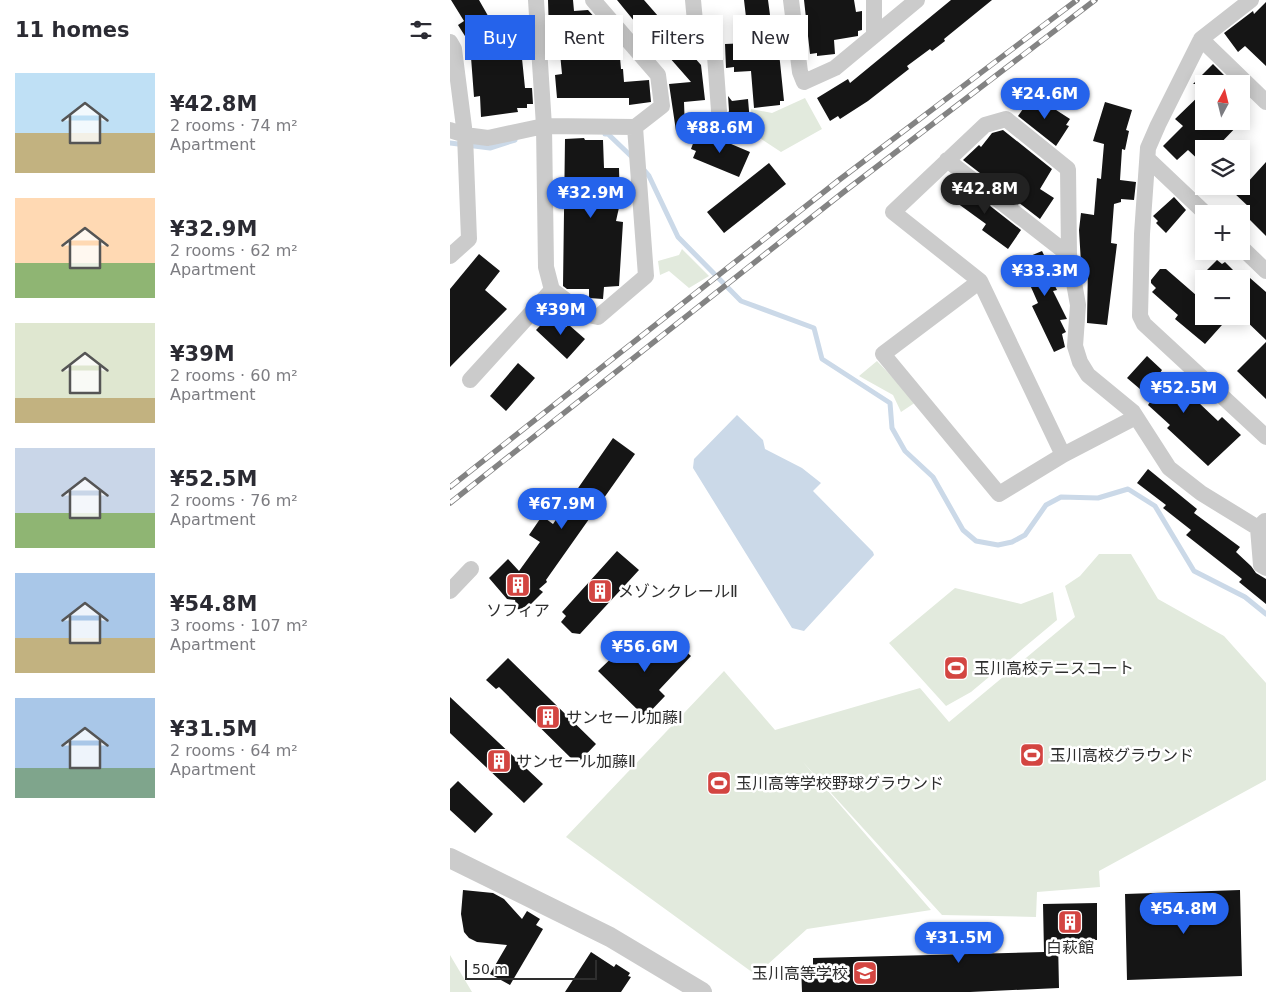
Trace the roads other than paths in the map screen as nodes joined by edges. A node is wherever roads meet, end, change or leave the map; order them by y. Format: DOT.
graph roads {
  1 [pos="536,0"];
  2 [pos="593,0"];
  3 [pos="693,0"];
  4 [pos="791,0"];
  5 [pos="874,0"];
  6 [pos="917,0"];
  7 [pos="1251,0"];
  8 [pos="874,34"];
  9 [pos="1201,39"];
  10 [pos="450,42"];
  11 [pos="1266,102"];
  12 [pos="718,111"];
  13 [pos="544,126"];
  14 [pos="635,127"];
  15 [pos="457,133"];
  16 [pos="1148,159"];
  17 [pos="947,160"];
  18 [pos="1197,205"];
  19 [pos="1069,255"];
  20 [pos="450,256"];
  21 [pos="1250,256"];
  22 [pos="1266,271"];
  23 [pos="980,281"];
  24 [pos="552,290"];
  25 [pos="470,380"];
  26 [pos="1136,417"];
  27 [pos="1266,437"];
  28 [pos="1063,455"];
  29 [pos="1262,524"];
  30 [pos="1266,568"];
  31 [pos="471,569"];
  32 [pos="450,591"];
  33 [pos="450,858"];
  34 [pos="702,992"];
  1 -- 13 [label="street"];
  2 -- 14 [label="street"];
  3 -- 12 [label="street"];
  4 -- 8 [label="street"];
  5 -- 8 [label="street"];
  6 -- 8 [label="street"];
  7 -- 9 [label="street"];
  9 -- 11 [label="street"];
  9 -- 16 [label="street"];
  10 -- 15 [label="street"];
  13 -- 14 [label="street"];
  13 -- 15 [label="street"];
  13 -- 24 [label="street"];
  14 -- 24 [label="street"];
  15 -- 20 [label="street"];
  16 -- 18 [label="street"];
  16 -- 27 [label="street"];
  17 -- 19 [label="street"];
  17 -- 19 [label="street"];
  17 -- 23 [label="street"];
  19 -- 26 [label="street"];
  21 -- 22 [label="street"];
  23 -- 28 [label="street"];
  23 -- 28 [label="street"];
  24 -- 25 [label="street"];
  26 -- 28 [label="street"];
  26 -- 29 [label="street"];
  29 -- 30 [label="street"];
  31 -- 32 [label="street"];
  33 -- 34 [label="street"];
}
